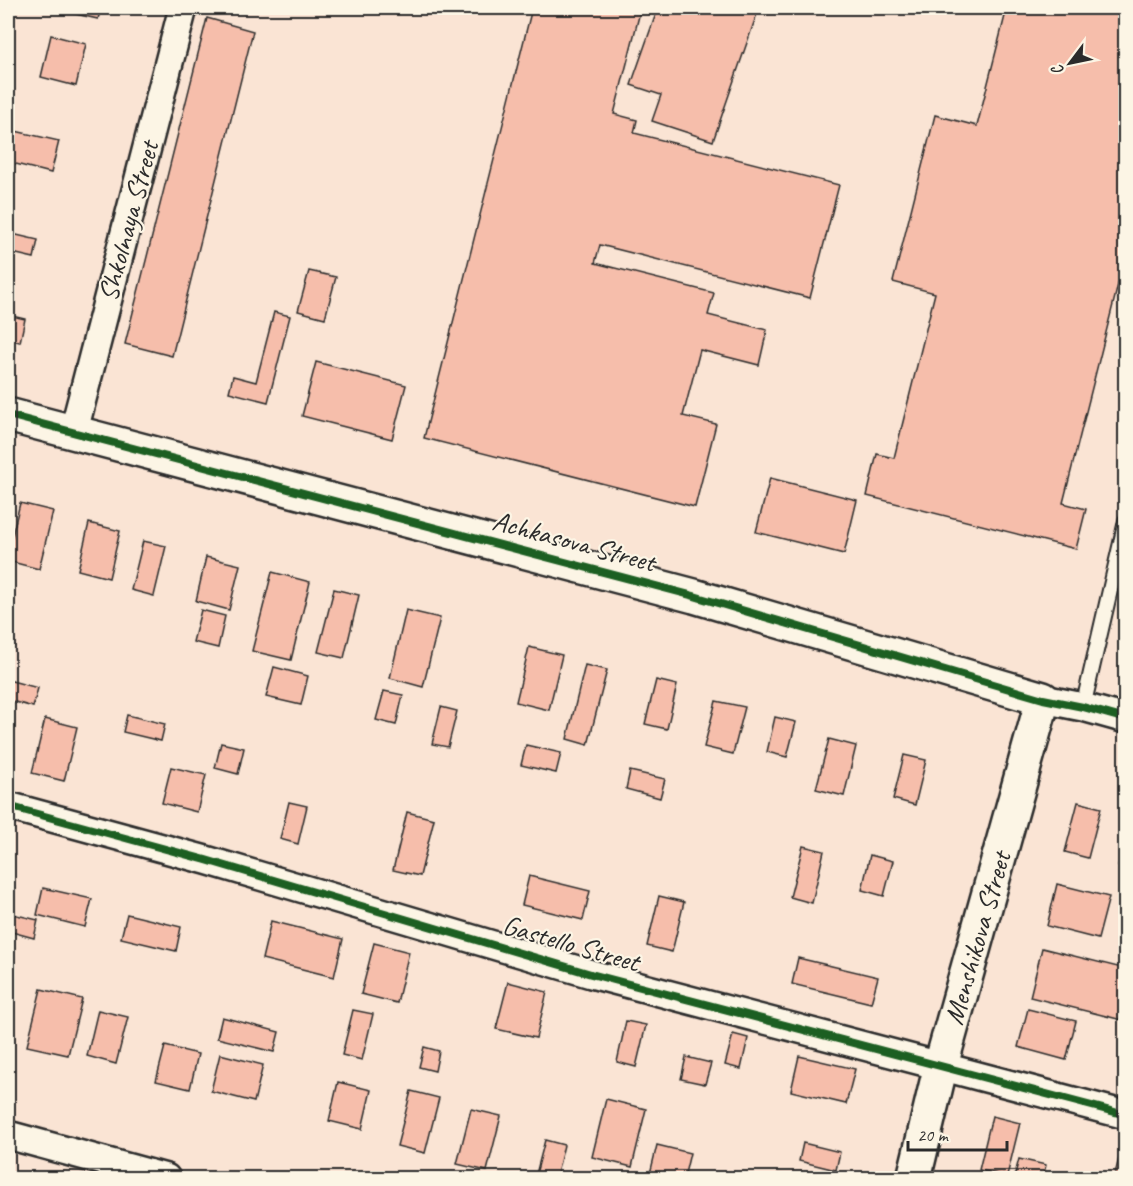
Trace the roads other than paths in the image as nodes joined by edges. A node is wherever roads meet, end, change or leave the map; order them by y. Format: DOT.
graph roads {
  1 [pos="183,8"];
  2 [pos="8,415"];
  3 [pos="73,434"];
  4 [pos="1125,521"];
  5 [pos="1043,699"];
  6 [pos="1083,707"];
  7 [pos="1125,719"];
  8 [pos="8,806"];
  9 [pos="941,1065"];
  10 [pos="1125,1115"];
  11 [pos="8,1135"];
  12 [pos="166,1179"];
  13 [pos="914,1179"];
  1 -- 3 [label="street, Shkolnaya Street"];
  2 -- 3 [label="street, Achkasova Street"];
  3 -- 5 [label="street, Achkasova Street"];
  4 -- 6 [label="lane"];
  5 -- 6 [label="street, Achkasova Street"];
  5 -- 9 [label="street, Menshikova Street"];
  6 -- 7 [label="street, Achkasova Street"];
  8 -- 9 [label="street, Gastello Street"];
  9 -- 10 [label="street, Gastello Street"];
  9 -- 13 [label="street, Menshikova Street"];
  11 -- 12 [label="street"];
}
